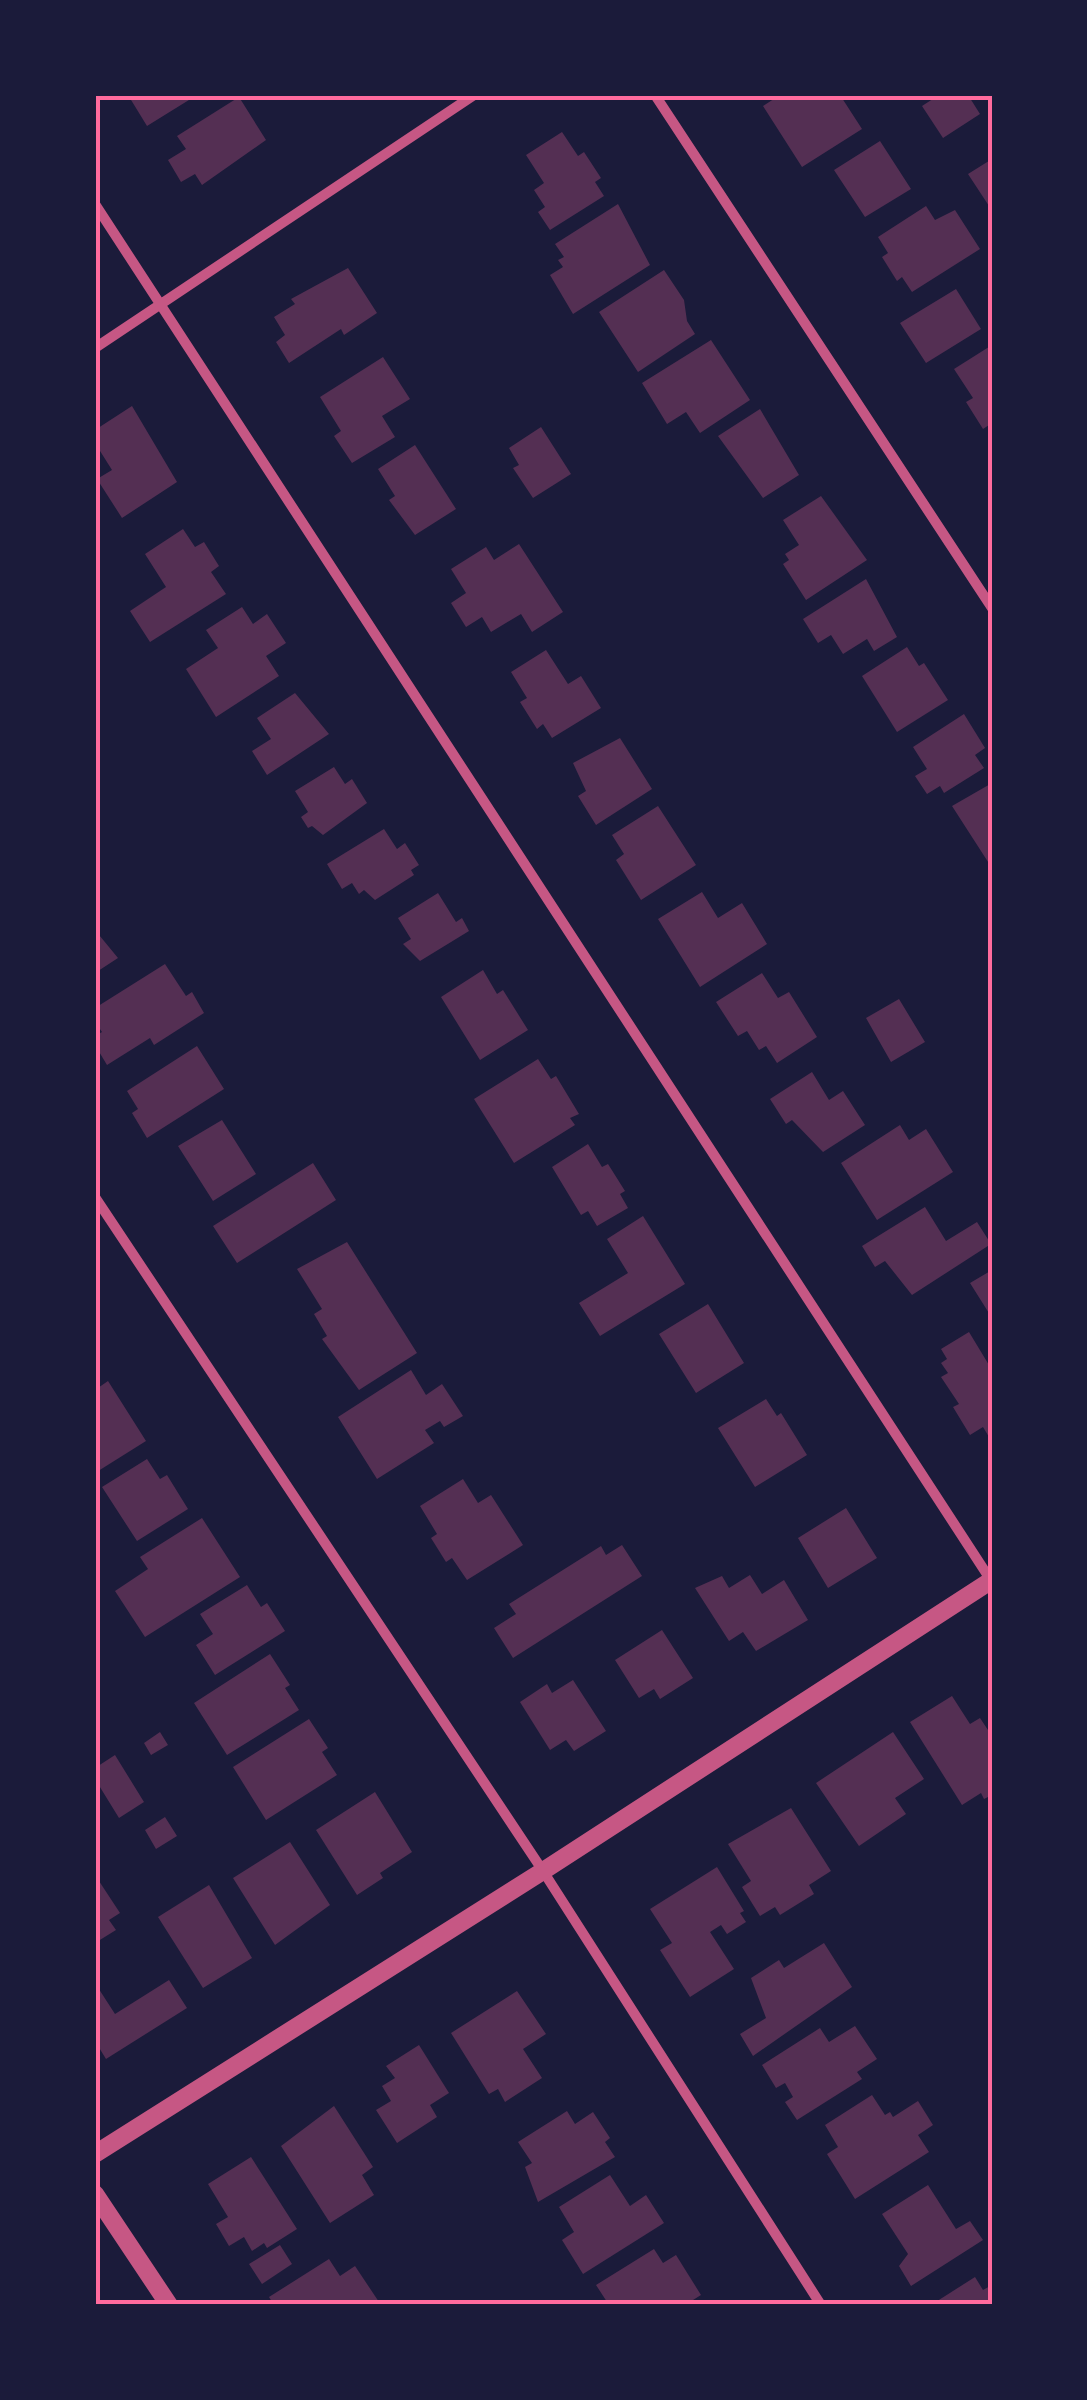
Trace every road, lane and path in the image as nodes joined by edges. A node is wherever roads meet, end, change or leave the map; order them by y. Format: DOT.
graph roads {
  1 [pos="474,95"];
  2 [pos="656,95"];
  3 [pos="95,204"];
  4 [pos="162,306"];
  5 [pos="95,348"];
  6 [pos="992,608"];
  7 [pos="95,1196"];
  8 [pos="992,1581"];
  9 [pos="543,1871"];
  10 [pos="95,2154"];
  11 [pos="95,2194"];
  12 [pos="170,2305"];
  13 [pos="822,2305"];
  1 -- 4 [label="street"];
  2 -- 6 [label="street"];
  3 -- 4 [label="street"];
  4 -- 5 [label="street"];
  4 -- 8 [label="street"];
  7 -- 9 [label="street"];
  8 -- 9 [label="street"];
  9 -- 10 [label="street"];
  9 -- 13 [label="street"];
  11 -- 12 [label="street"];
}
